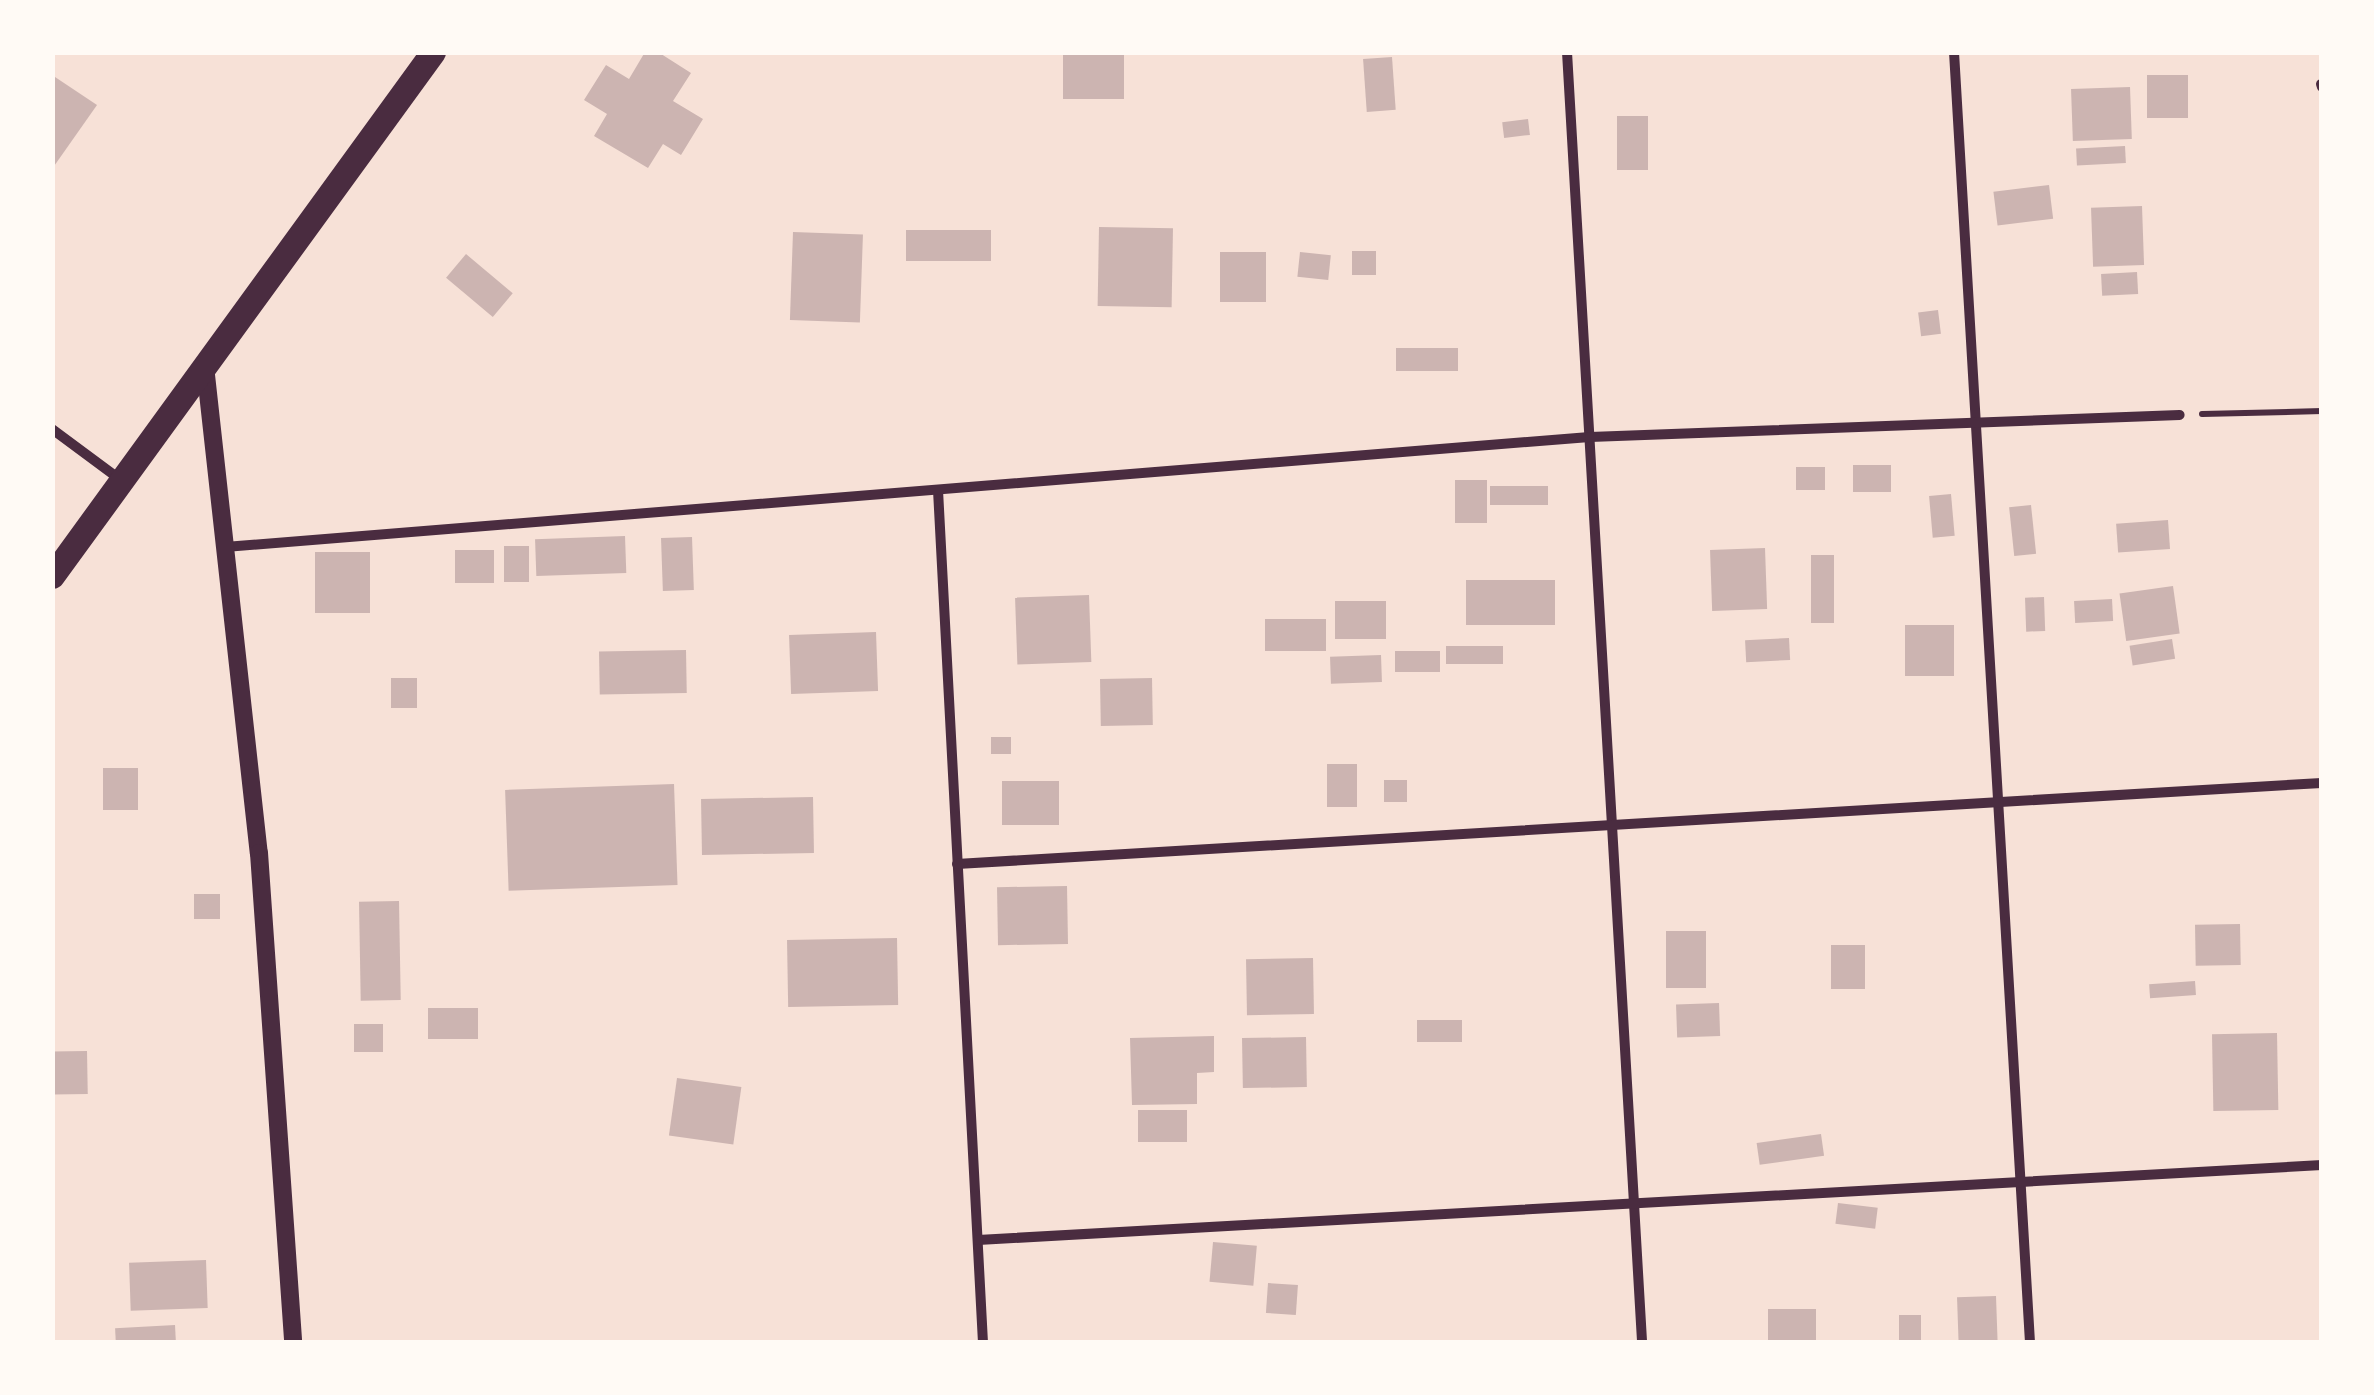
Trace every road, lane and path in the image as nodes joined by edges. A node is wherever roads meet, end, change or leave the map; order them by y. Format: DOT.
graph roads {
  1 [pos="433,52"];
  2 [pos="1567,52"];
  3 [pos="1954,52"];
  4 [pos="205,366"];
  5 [pos="2322,411"];
  6 [pos="2180,414"];
  7 [pos="1976,422"];
  8 [pos="52,429"];
  9 [pos="1590,437"];
  10 [pos="122,480"];
  11 [pos="938,490"];
  12 [pos="225,546"];
  13 [pos="52,576"];
  14 [pos="2322,782"];
  15 [pos="1998,802"];
  16 [pos="1612,825"];
  17 [pos="957,864"];
  18 [pos="2322,1164"];
  19 [pos="2020,1182"];
  20 [pos="1634,1203"];
  21 [pos="978,1240"];
  22 [pos="293,1342"];
  23 [pos="983,1342"];
  24 [pos="1642,1342"];
  25 [pos="2030,1342"];
  1 -- 4 [label="main road"];
  2 -- 9 [label="street"];
  3 -- 7 [label="street"];
  4 -- 10 [label="main road"];
  4 -- 12 [label="street"];
  5 -- 6 [label="path"];
  6 -- 7 [label="street"];
  7 -- 9 [label="street"];
  7 -- 15 [label="street"];
  8 -- 10 [label="street"];
  9 -- 11 [label="street"];
  9 -- 16 [label="street"];
  10 -- 13 [label="main road"];
  11 -- 12 [label="street"];
  11 -- 17 [label="street"];
  12 -- 22 [label="street"];
  14 -- 15 [label="street"];
  15 -- 16 [label="street"];
  15 -- 19 [label="street"];
  16 -- 17 [label="street"];
  16 -- 20 [label="street"];
  17 -- 21 [label="street"];
  18 -- 19 [label="street"];
  19 -- 20 [label="street"];
  19 -- 25 [label="street"];
  20 -- 21 [label="street"];
  20 -- 24 [label="street"];
  21 -- 23 [label="street"];
}
